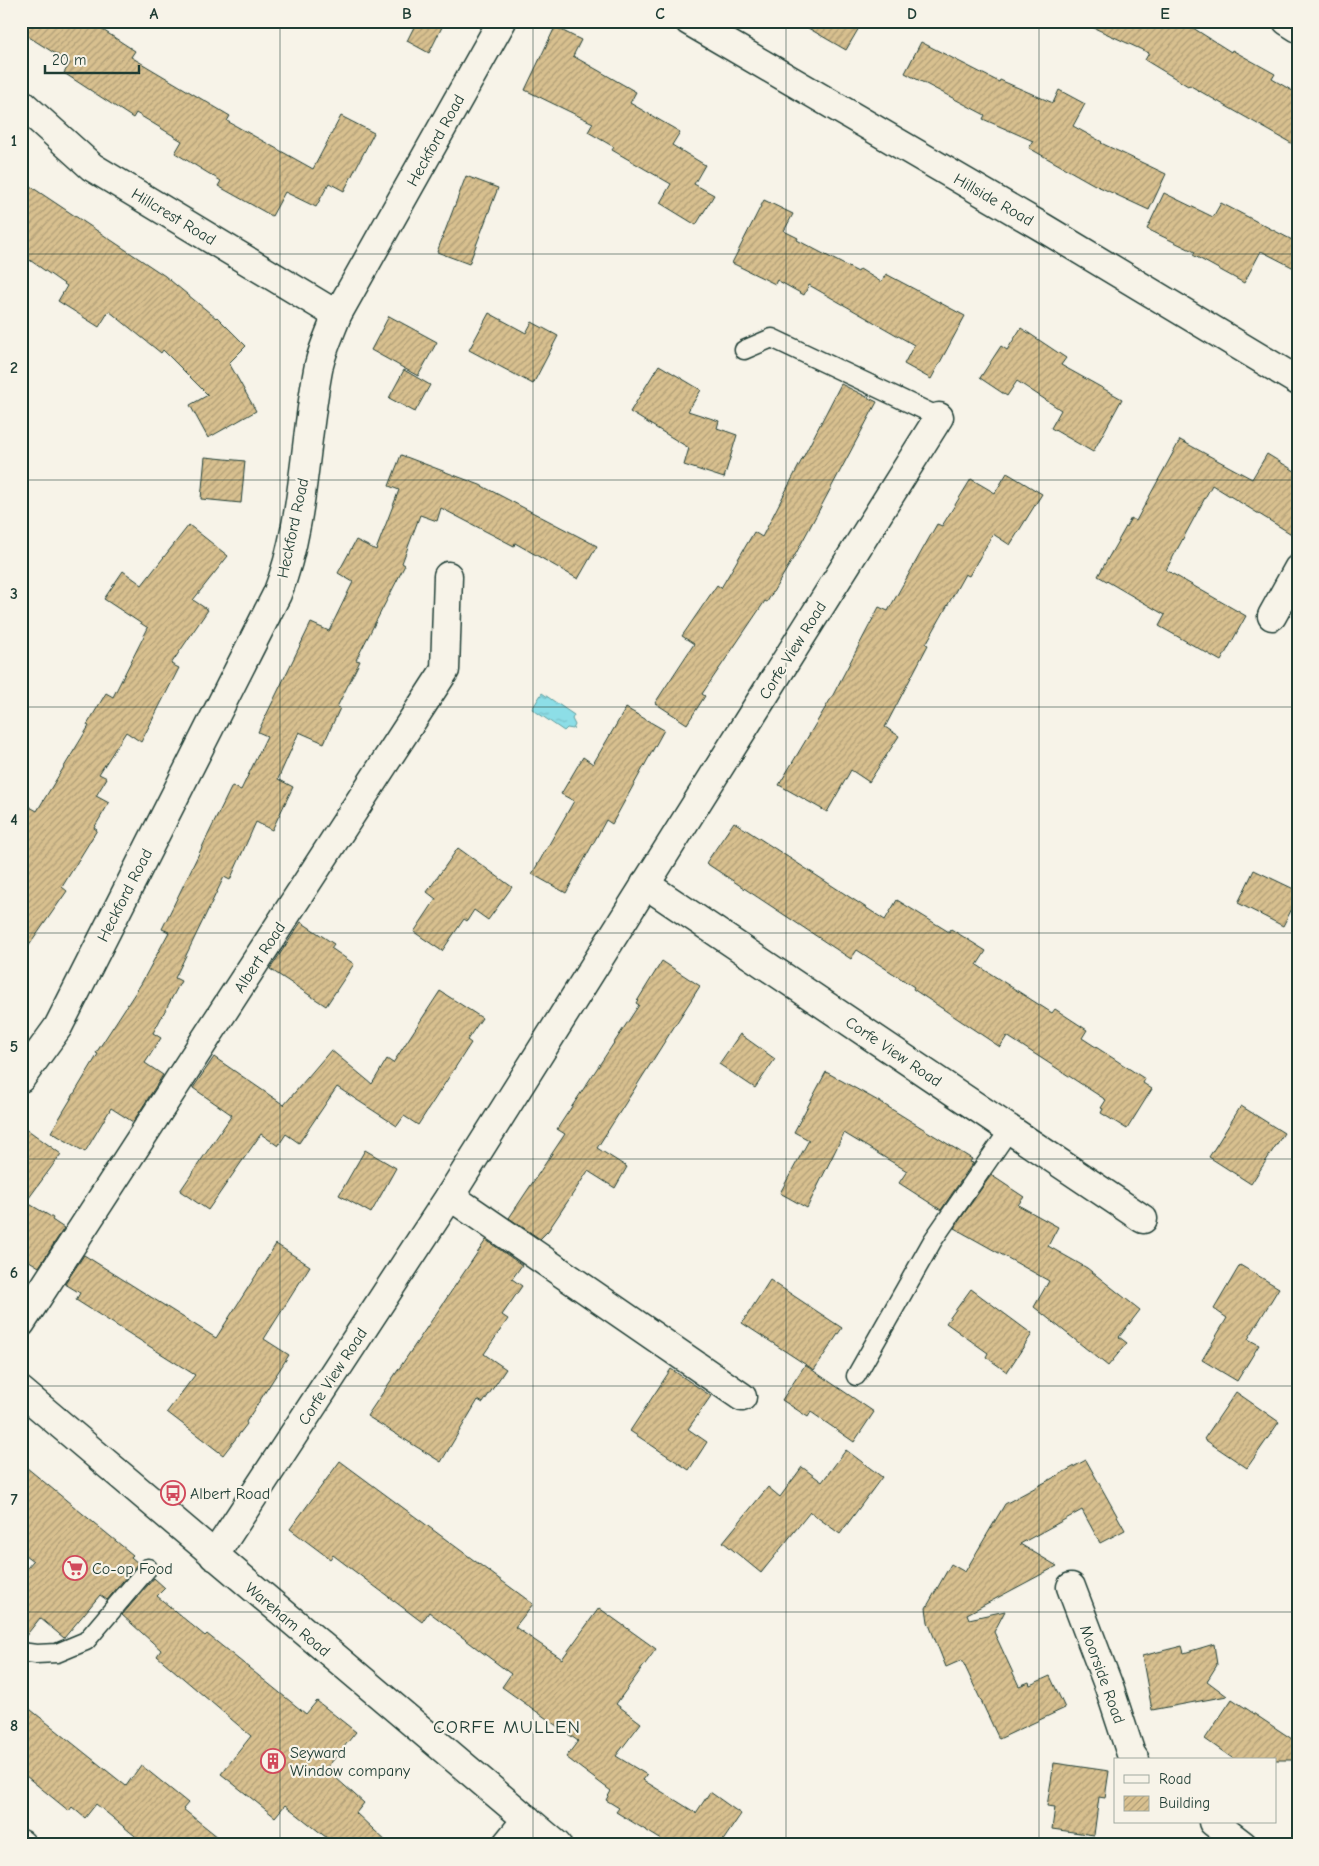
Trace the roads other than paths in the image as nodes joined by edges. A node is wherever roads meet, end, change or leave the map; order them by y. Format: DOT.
graph roads {
  1 [pos="502,21"];
  2 [pos="688,21"];
  3 [pos="1287,21"];
  4 [pos="1298,28"];
  5 [pos="21,103"];
  6 [pos="337,315"];
  7 [pos="744,350"];
  8 [pos="1298,381"];
  9 [pos="939,417"];
  10 [pos="1298,569"];
  11 [pos="448,576"];
  12 [pos="1272,616"];
  13 [pos="646,884"];
  14 [pos="21,1078"];
  15 [pos="1010,1130"];
  16 [pos="450,1196"];
  17 [pos="1143,1219"];
  18 [pos="21,1323"];
  19 [pos="856,1376"];
  20 [pos="21,1391"];
  21 [pos="742,1397"];
  22 [pos="214,1556"];
  23 [pos="148,1568"];
  24 [pos="1071,1587"];
  25 [pos="21,1652"];
  26 [pos="1134,1758"];
  27 [pos="527,1819"];
  28 [pos="1216,1824"];
  29 [pos="506,1845"];
  30 [pos="557,1845"];
  31 [pos="1243,1845"];
  1 -- 6 [label="street, Heckford Road"];
  2 -- 8 [label="street, Hillside Road"];
  3 -- 4 [label="street"];
  5 -- 6 [label="street, Hillcrest Road"];
  6 -- 14 [label="street, Heckford Road"];
  7 -- 9 [label="lane"];
  9 -- 13 [label="street, Corfe View Road"];
  10 -- 12 [label="street"];
  11 -- 18 [label="street, Albert Road"];
  13 -- 15 [label="street, Corfe View Road"];
  13 -- 16 [label="street, Corfe View Road"];
  15 -- 17 [label="street, Corfe View Road"];
  15 -- 19 [label="lane"];
  16 -- 21 [label="street"];
  16 -- 22 [label="street, Corfe View Road"];
  20 -- 22 [label="street, Wareham Road"];
  22 -- 27 [label="street, Wareham Road"];
  23 -- 25 [label="lane"];
  24 -- 26 [label="street, Moorside Road"];
  27 -- 29 [label="street"];
  27 -- 30 [label="street, Wareham Road"];
  28 -- 31 [label="street"];
}
